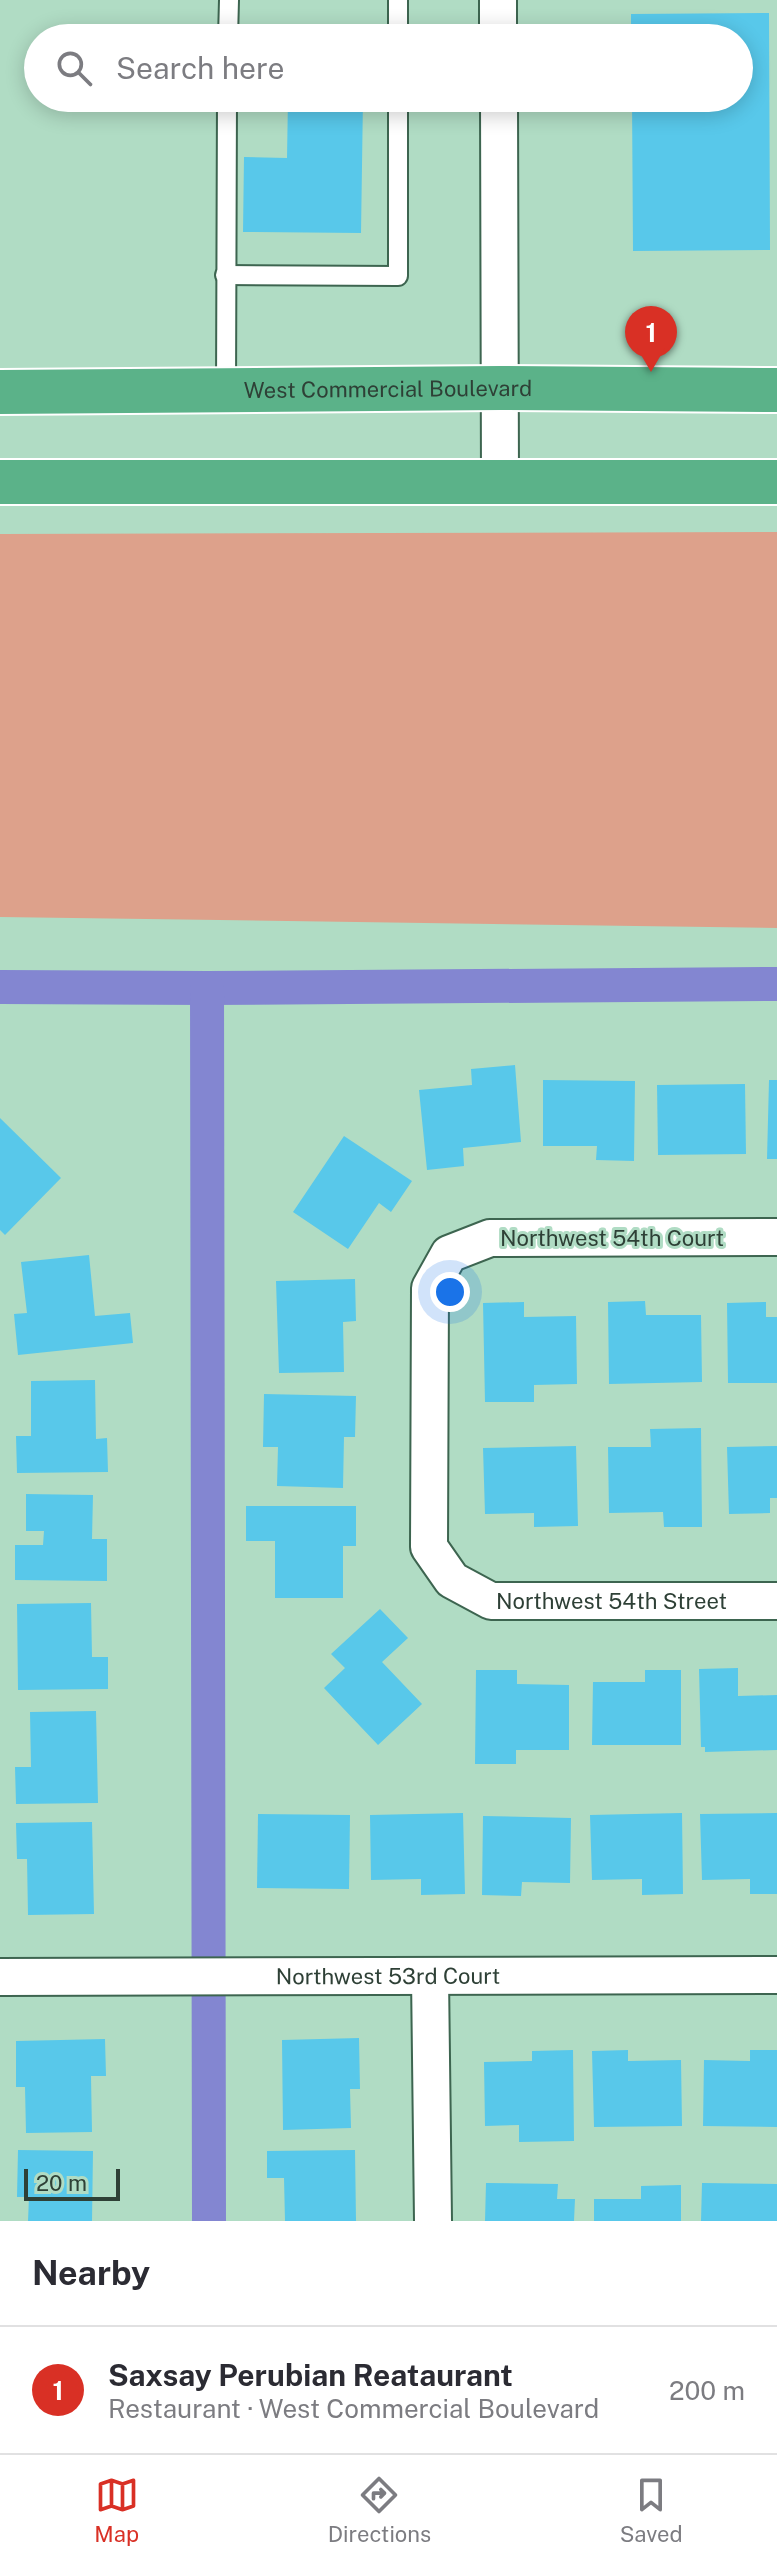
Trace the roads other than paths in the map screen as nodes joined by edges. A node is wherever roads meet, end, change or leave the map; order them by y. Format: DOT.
graph roads {
  1 [pos="229,0"];
  2 [pos="398,0"];
  3 [pos="498,0"];
  4 [pos="228,24"];
  5 [pos="398,24"];
  6 [pos="498,24"];
  7 [pos="227,112"];
  8 [pos="398,112"];
  9 [pos="499,112"];
  10 [pos="225,275"];
  11 [pos="500,388"];
  12 [pos="777,390"];
  13 [pos="226,391"];
  14 [pos="0,392"];
  15 [pos="0,482"];
  16 [pos="777,482"];
  17 [pos="500,483"];
  18 [pos="777,1237"];
  19 [pos="452,1580"];
  20 [pos="777,1601"];
  21 [pos="777,1975"];
  22 [pos="430,1976"];
  23 [pos="0,1977"];
  24 [pos="433,2221"];
  1 -- 4 [label="lane"];
  2 -- 5 [label="lane"];
  3 -- 6 [label="street"];
  7 -- 10 [label="lane"];
  8 -- 10 [label="lane"];
  9 -- 11 [label="street"];
  10 -- 13 [label="lane"];
  11 -- 12 [label="highway, West Commercial Boulevard"];
  11 -- 13 [label="highway, West Commercial Boulevard"];
  11 -- 17 [label="street"];
  13 -- 14 [label="highway, West Commercial Boulevard"];
  15 -- 17 [label="highway"];
  16 -- 17 [label="highway"];
  18 -- 19 [label="street, Northwest 54th Court"];
  19 -- 20 [label="street, Northwest 54th Street"];
  21 -- 22 [label="street, Northwest 53rd Court"];
  22 -- 23 [label="street, Northwest 53rd Court"];
  22 -- 24 [label="street"];
}
